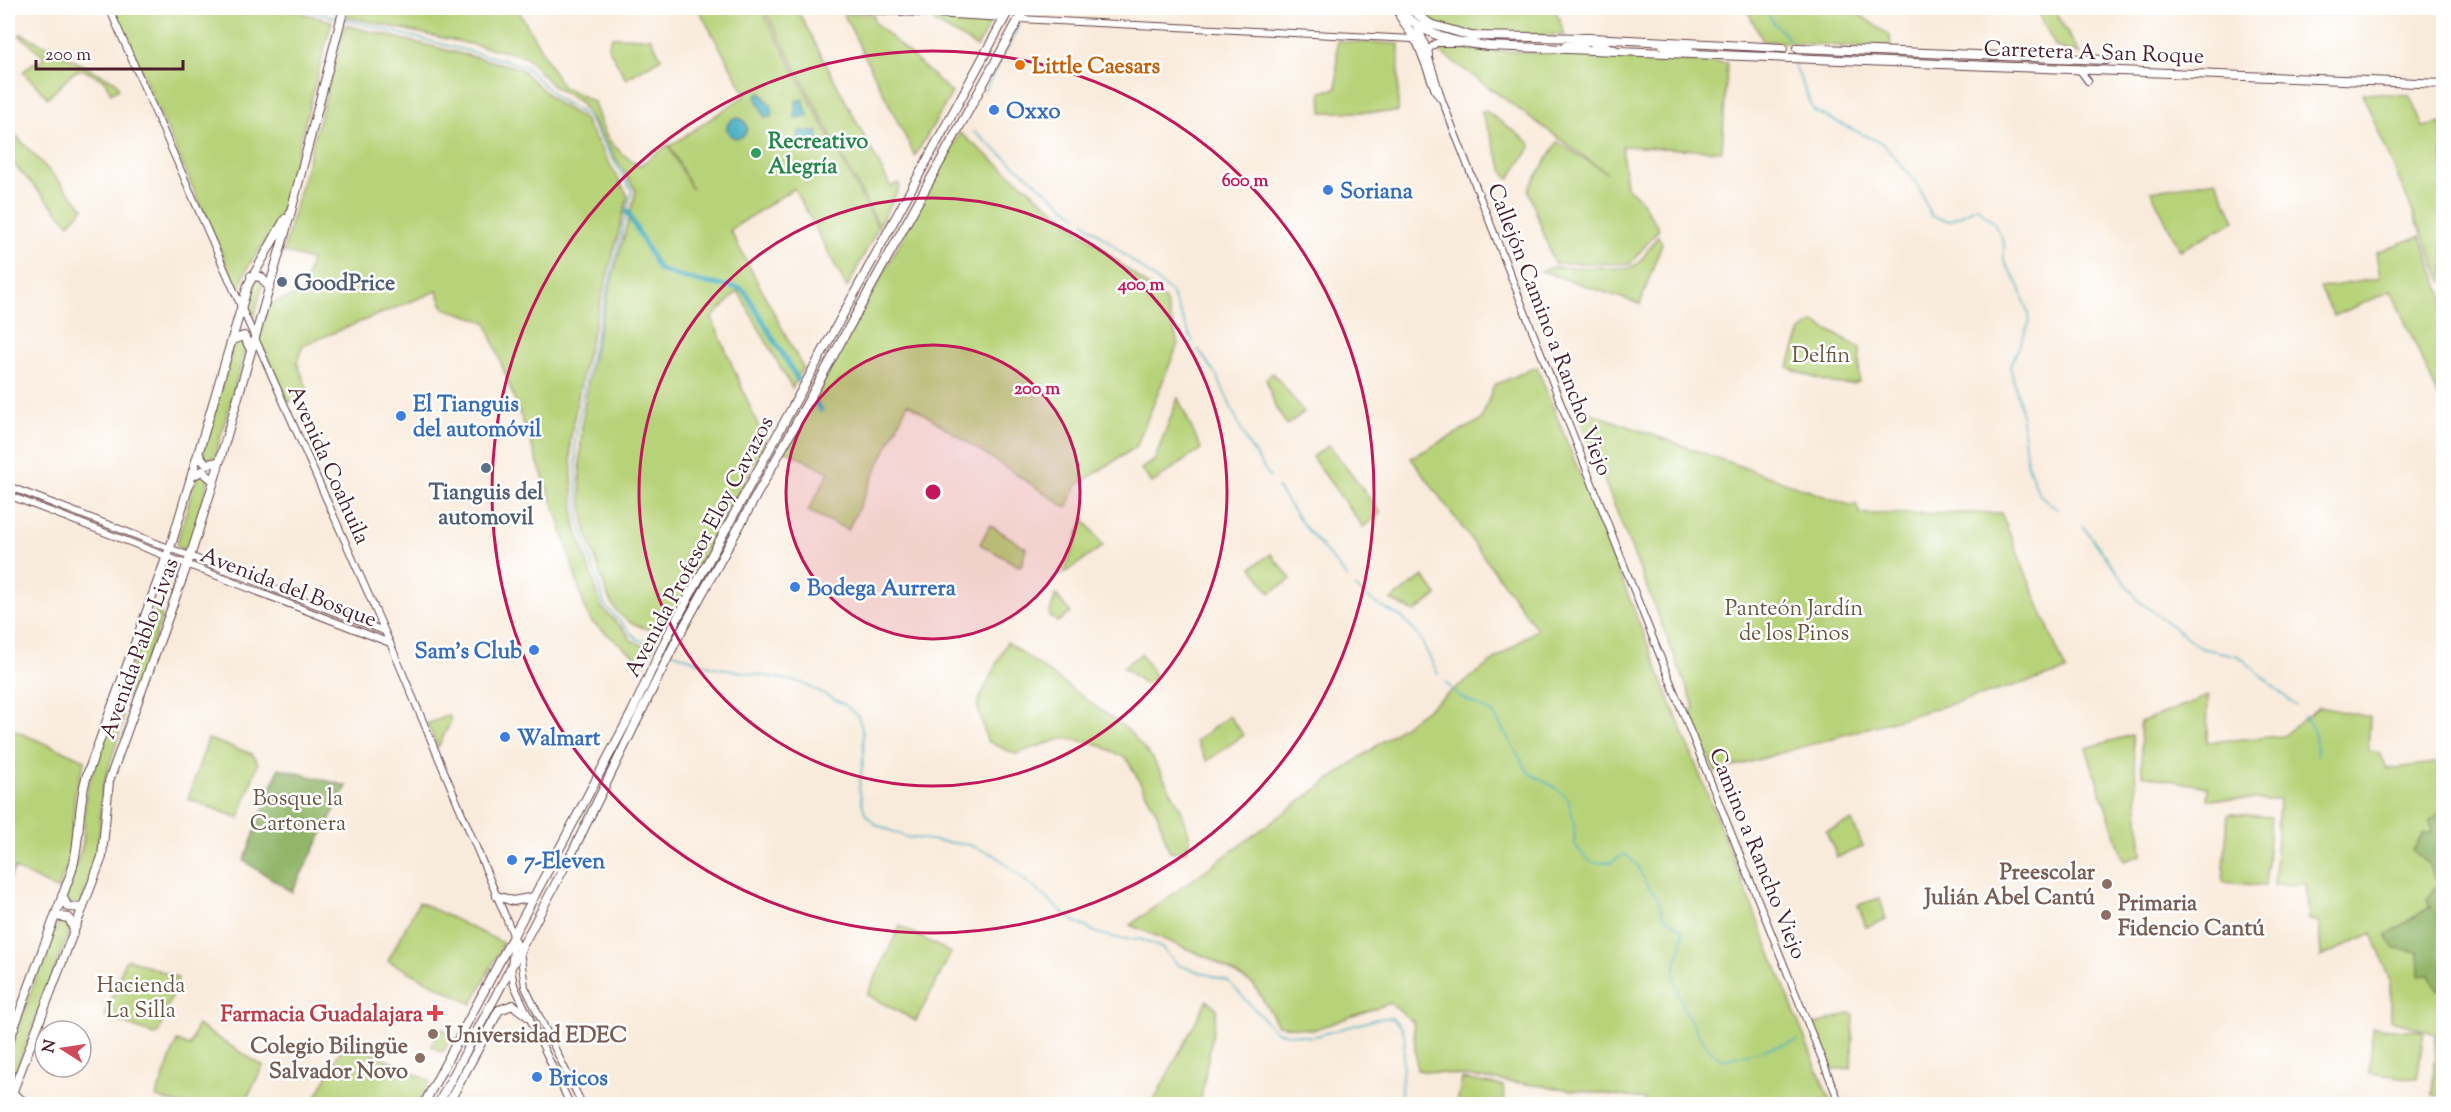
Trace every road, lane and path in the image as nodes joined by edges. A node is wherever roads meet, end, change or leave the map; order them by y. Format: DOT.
graph roads {
  1 [pos="109,8"];
  2 [pos="344,8"];
  3 [pos="830,8"];
  4 [pos="1010,8"];
  5 [pos="1025,8"];
  6 [pos="1395,8"];
  7 [pos="1408,8"];
  8 [pos="1005,18"];
  9 [pos="1019,19"];
  10 [pos="1417,32"];
  11 [pos="1456,33"];
  12 [pos="1393,37"];
  13 [pos="1587,38"];
  14 [pos="1654,42"];
  15 [pos="1457,43"];
  16 [pos="1783,48"];
  17 [pos="1797,48"];
  18 [pos="1559,49"];
  19 [pos="1618,51"];
  20 [pos="1428,55"];
  21 [pos="1744,55"];
  22 [pos="1867,55"];
  23 [pos="2106,60"];
  24 [pos="2079,68"];
  25 [pos="2088,81"];
  26 [pos="2444,84"];
  27 [pos="1442,100"];
  28 [pos="294,198"];
  29 [pos="873,258"];
  30 [pos="251,276"];
  31 [pos="875,278"];
  32 [pos="861,281"];
  33 [pos="268,286"];
  34 [pos="862,301"];
  35 [pos="242,304"];
  36 [pos="255,334"];
  37 [pos="232,340"];
  38 [pos="250,350"];
  39 [pos="199,455"];
  40 [pos="219,462"];
  41 [pos="192,476"];
  42 [pos="755,476"];
  43 [pos="214,481"];
  44 [pos="8,486"];
  45 [pos="8,495"];
  46 [pos="757,496"];
  47 [pos="740,505"];
  48 [pos="170,549"];
  49 [pos="190,557"];
  50 [pos="167,559"];
  51 [pos="187,567"];
  52 [pos="330,610"];
  53 [pos="1644,616"];
  54 [pos="328,621"];
  55 [pos="384,631"];
  56 [pos="390,644"];
  57 [pos="574,822"];
  58 [pos="572,853"];
  59 [pos="548,872"];
  60 [pos="62,896"];
  61 [pos="497,896"];
  62 [pos="534,897"];
  63 [pos="83,908"];
  64 [pos="55,916"];
  65 [pos="74,930"];
  66 [pos="514,936"];
  67 [pos="520,951"];
  68 [pos="511,968"];
  69 [pos="522,971"];
  70 [pos="513,977"];
  71 [pos="489,1010"];
  72 [pos="540,1016"];
  73 [pos="530,1019"];
  74 [pos="485,1034"];
  75 [pos="8,1044"];
  76 [pos="11,1091"];
  77 [pos="11,1103"];
  78 [pos="29,1104"];
  79 [pos="424,1104"];
  80 [pos="438,1104"];
  81 [pos="448,1104"];
  82 [pos="570,1104"];
  83 [pos="582,1104"];
  84 [pos="1840,1104"];
  1 -- 35 [label="street, Avenida Coahuila"];
  2 -- 28 [label="main road, Avenida Pablo Livas"];
  3 -- 8 [label="street"];
  4 -- 8 [label="main road, Avenida Profesor Eloy Cavazos"];
  5 -- 9 [label="main road, Avenida Profesor Eloy Cavazos"];
  6 -- 10 [label="main road"];
  7 -- 10 [label="main road"];
  7 -- 11 [label="main road"];
  8 -- 29 [label="main road, Avenida Profesor Eloy Cavazos"];
  9 -- 12 [label="street"];
  9 -- 31 [label="main road, Avenida Profesor Eloy Cavazos"];
  10 -- 11 [label="main road"];
  10 -- 12 [label="street"];
  10 -- 12 [label="street"];
  10 -- 15 [label="main road, Carretera A San Roque"];
  10 -- 20 [label="main road"];
  10 -- 27 [label="street"];
  11 -- 13 [label="main road"];
  13 -- 14 [label="main road"];
  13 -- 18 [label="main road"];
  13 -- 19 [label="main road"];
  14 -- 16 [label="main road"];
  14 -- 21 [label="main road, Carretera A San Roque"];
  15 -- 18 [label="main road, Carretera A San Roque"];
  15 -- 20 [label="street"];
  17 -- 22 [label="main road"];
  18 -- 19 [label="main road, Carretera A San Roque"];
  19 -- 21 [label="main road, Carretera A San Roque"];
  20 -- 27 [label="street, Callejón Camino a Rancho Viejo"];
  21 -- 22 [label="main road, Carretera A San Roque"];
  22 -- 23 [label="main road"];
  22 -- 24 [label="main road, Carretera A San Roque"];
  24 -- 25 [label="street"];
  24 -- 26 [label="main road, Carretera A San Roque"];
  27 -- 53 [label="street, Callejón Camino a Rancho Viejo"];
  28 -- 30 [label="main road, Avenida Pablo Livas"];
  28 -- 33 [label="main road, Avenida Pablo Livas"];
  29 -- 31 [label="main road"];
  29 -- 32 [label="main road, Avenida Profesor Eloy Cavazos"];
  30 -- 33 [label="main road"];
  30 -- 35 [label="main road, Avenida Pablo Livas"];
  31 -- 34 [label="main road, Avenida Profesor Eloy Cavazos"];
  32 -- 34 [label="main road"];
  32 -- 42 [label="main road, Avenida Profesor Eloy Cavazos"];
  33 -- 36 [label="main road, Avenida Pablo Livas"];
  34 -- 46 [label="main road, Avenida Profesor Eloy Cavazos"];
  35 -- 36 [label="street, Avenida Coahuila"];
  35 -- 37 [label="main road, Avenida Pablo Livas"];
  36 -- 38 [label="main road, Avenida Pablo Livas"];
  36 -- 55 [label="street, Avenida Coahuila"];
  37 -- 38 [label="main road"];
  37 -- 39 [label="main road, Avenida Pablo Livas"];
  38 -- 40 [label="main road, Avenida Pablo Livas"];
  39 -- 40 [label="main road"];
  39 -- 41 [label="main road, Avenida Pablo Livas"];
  40 -- 43 [label="main road, Avenida Pablo Livas"];
  41 -- 43 [label="main road"];
  41 -- 48 [label="main road, Avenida Pablo Livas"];
  42 -- 46 [label="main road"];
  42 -- 47 [label="main road, Avenida Profesor Eloy Cavazos"];
  43 -- 49 [label="main road, Avenida Pablo Livas"];
  44 -- 48 [label="street, Avenida del Bosque"];
  45 -- 50 [label="street, Avenida del Bosque"];
  46 -- 47 [label="main road"];
  46 -- 58 [label="main road, Avenida Profesor Eloy Cavazos"];
  47 -- 57 [label="main road, Avenida Profesor Eloy Cavazos"];
  48 -- 49 [label="street, Avenida del Bosque"];
  48 -- 50 [label="main road, Avenida Pablo Livas"];
  49 -- 51 [label="main road, Avenida Pablo Livas"];
  49 -- 52 [label="street, Avenida del Bosque"];
  50 -- 51 [label="street, Avenida del Bosque"];
  50 -- 60 [label="main road, Avenida Pablo Livas"];
  51 -- 54 [label="street, Avenida del Bosque"];
  51 -- 63 [label="main road, Avenida Pablo Livas"];
  52 -- 54 [label="street"];
  52 -- 55 [label="street, Avenida del Bosque"];
  53 -- 84 [label="street, Camino a Rancho Viejo"];
  54 -- 56 [label="street, Avenida del Bosque"];
  55 -- 56 [label="street, Avenida Coahuila"];
  56 -- 61 [label="street, Avenida Coahuila"];
  57 -- 58 [label="main road"];
  57 -- 59 [label="main road, Avenida Profesor Eloy Cavazos"];
  58 -- 59 [label="main road"];
  58 -- 67 [label="main road, Avenida Profesor Eloy Cavazos"];
  59 -- 62 [label="main road, Avenida Profesor Eloy Cavazos"];
  60 -- 63 [label="main road"];
  60 -- 64 [label="main road, Avenida Pablo Livas"];
  61 -- 62 [label="main road"];
  61 -- 66 [label="street, Avenida Coahuila"];
  62 -- 66 [label="main road, Avenida Profesor Eloy Cavazos"];
  63 -- 65 [label="main road, Avenida Pablo Livas"];
  64 -- 65 [label="main road"];
  64 -- 75 [label="main road, Avenida Pablo Livas"];
  65 -- 76 [label="main road, Avenida Pablo Livas"];
  66 -- 67 [label="street, Avenida Coahuila"];
  66 -- 68 [label="street, Avenida Coahuila"];
  66 -- 79 [label="main road, Avenida Profesor Eloy Cavazos"];
  67 -- 68 [label="main road, Avenida Profesor Eloy Cavazos"];
  67 -- 69 [label="street, Avenida Coahuila"];
  68 -- 70 [label="street, Avenida Coahuila"];
  68 -- 71 [label="main road, Avenida Profesor Eloy Cavazos"];
  69 -- 70 [label="street"];
  69 -- 72 [label="street, Avenida Coahuila"];
  70 -- 73 [label="street, Avenida Coahuila"];
  71 -- 74 [label="main road"];
  71 -- 80 [label="main road, Avenida Profesor Eloy Cavazos"];
  72 -- 73 [label="street"];
  72 -- 83 [label="street, Avenida Coahuila"];
  73 -- 74 [label="main road"];
  73 -- 82 [label="street, Avenida Coahuila"];
  74 -- 81 [label="main road"];
  76 -- 77 [label="main road, Avenida Pablo Livas"];
  76 -- 78 [label="street"];
}
